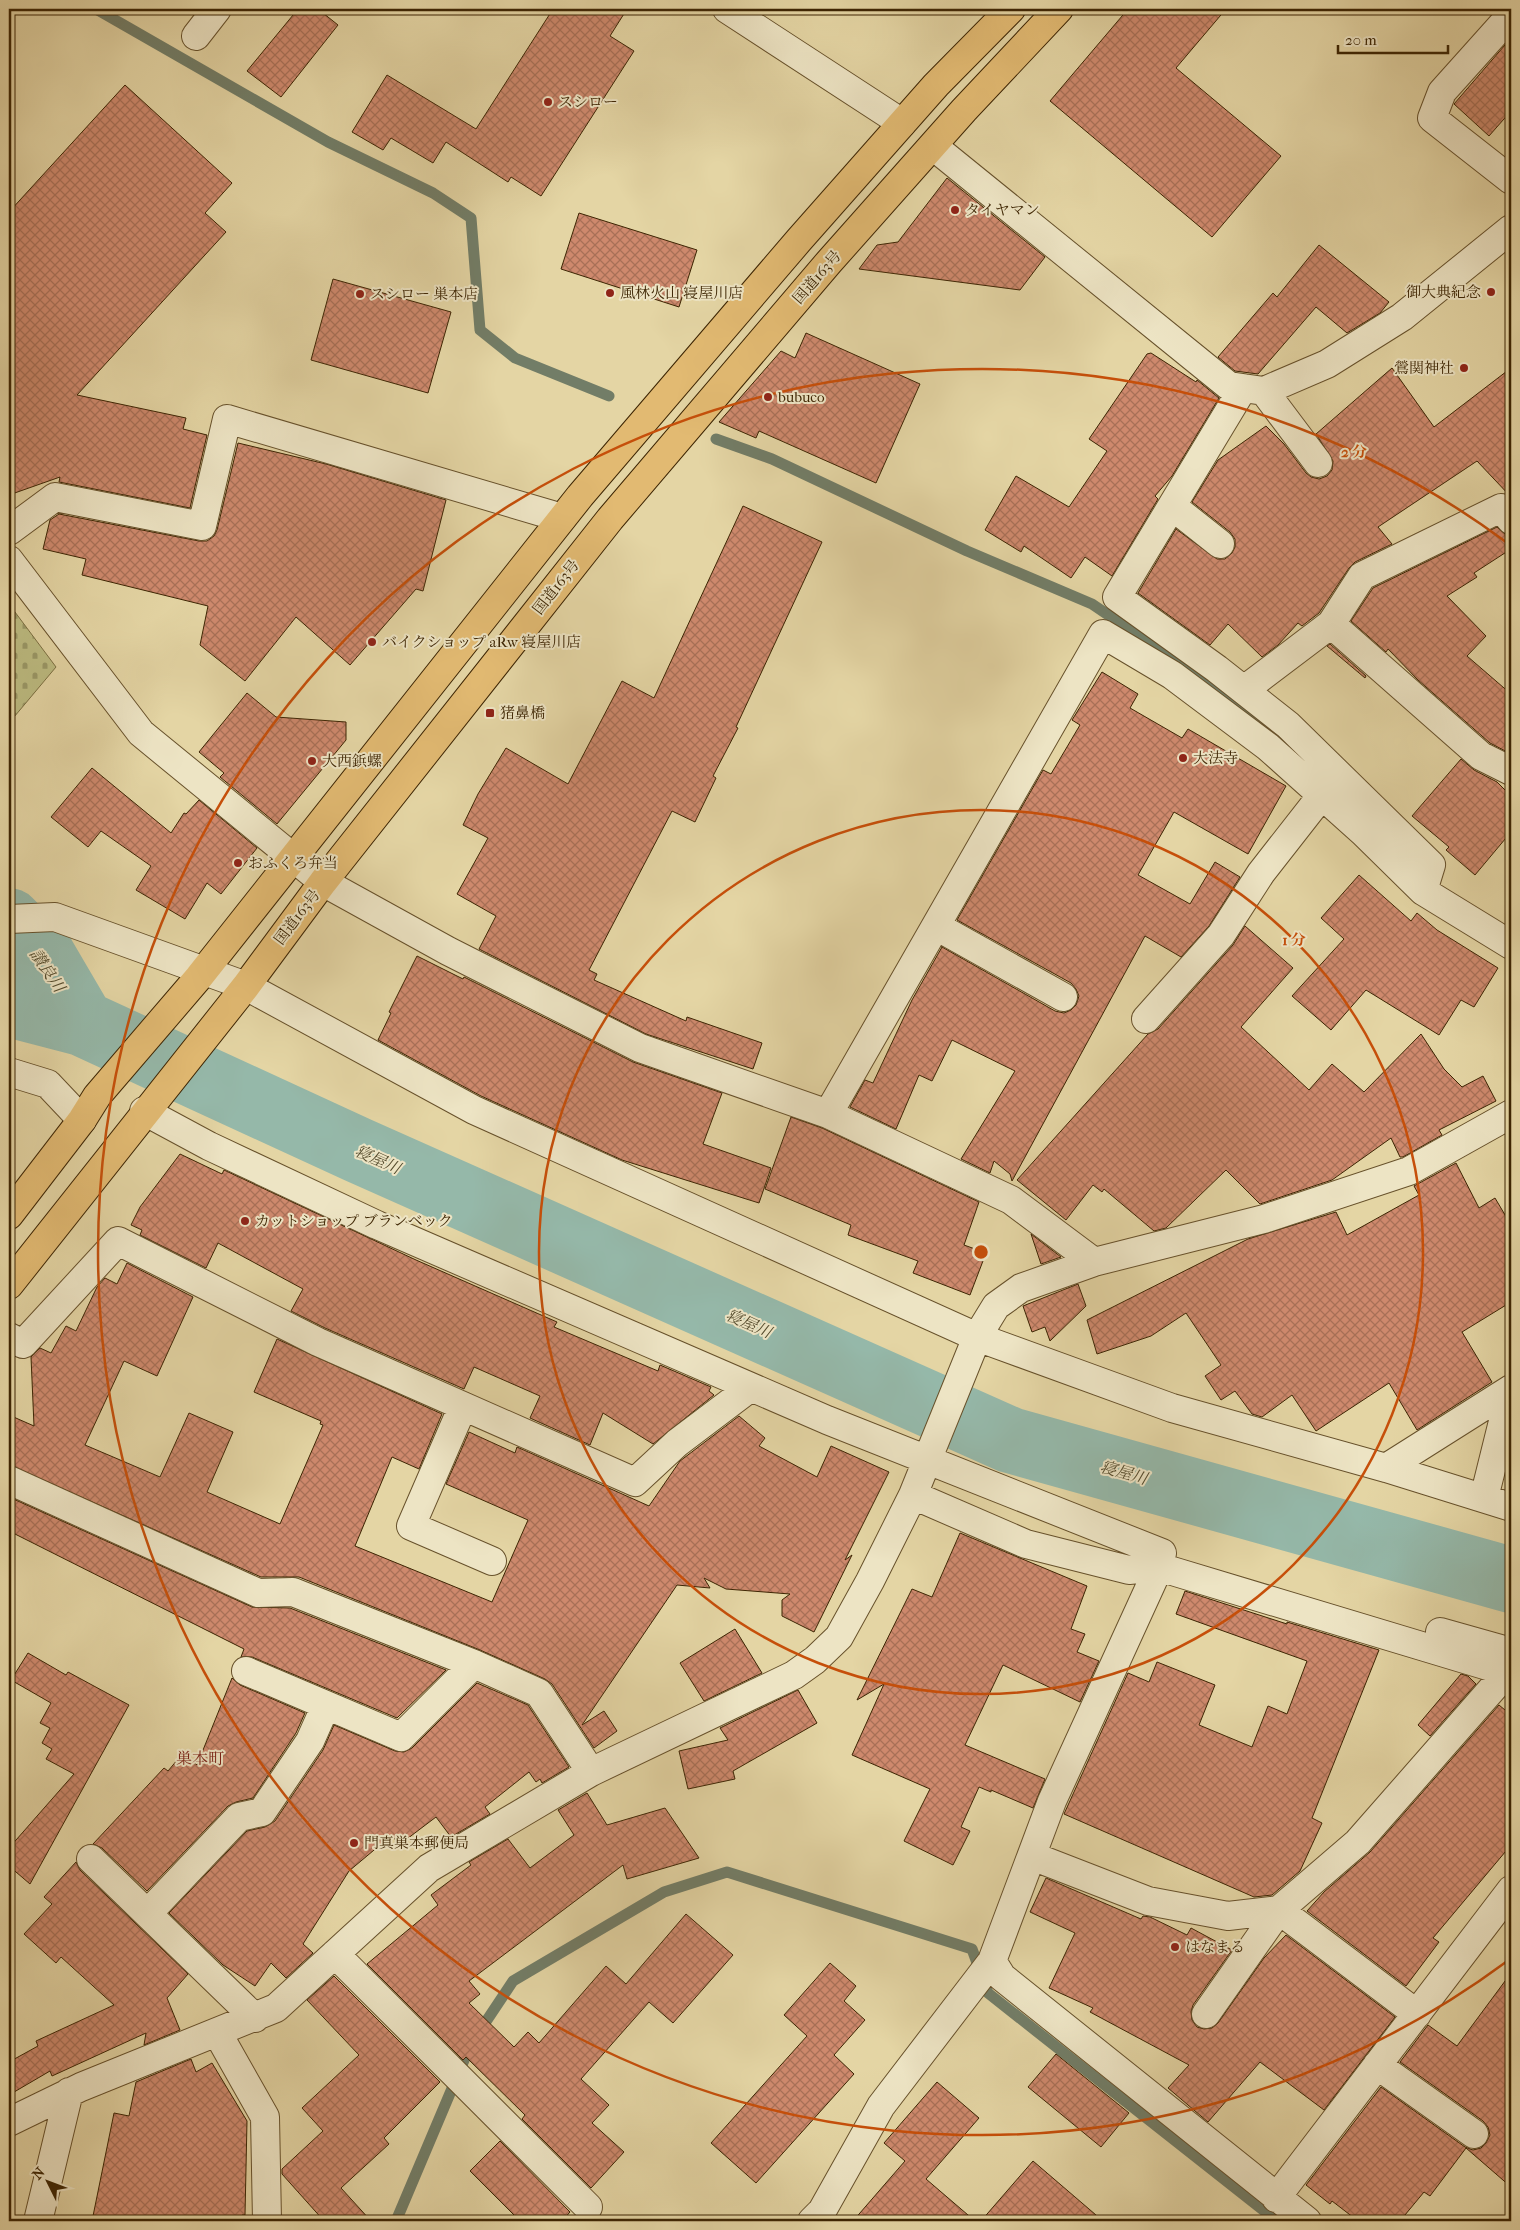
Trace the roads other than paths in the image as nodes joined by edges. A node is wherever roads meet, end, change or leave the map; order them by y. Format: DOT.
graph roads {
  1 [pos="217,9"];
  2 [pos="727,9"];
  3 [pos="1011,9"];
  4 [pos="1059,9"];
  5 [pos="1511,15"];
  6 [pos="196,36"];
  7 [pos="902,123"];
  8 [pos="933,146"];
  9 [pos="1511,180"];
  10 [pos="1511,229"];
  11 [pos="1254,389"];
  12 [pos="1318,463"];
  13 [pos="1172,506"];
  14 [pos="562,518"];
  15 [pos="1511,520"];
  16 [pos="9,531"];
  17 [pos="1220,544"];
  18 [pos="9,560"];
  19 [pos="1331,624"];
  20 [pos="1244,690"];
  21 [pos="1511,771"];
  22 [pos="1322,795"];
  23 [pos="292,857"];
  24 [pos="323,882"];
  25 [pos="1423,891"];
  26 [pos="9,920"];
  27 [pos="936,926"];
  28 [pos="1511,945"];
  29 [pos="201,974"];
  30 [pos="246,986"];
  31 [pos="1063,997"];
  32 [pos="1146,1018"];
  33 [pos="9,1072"];
  34 [pos="144,1111"];
  35 [pos="828,1114"];
  36 [pos="1511,1114"];
  37 [pos="82,1120"];
  38 [pos="9,1215"];
  39 [pos="1094,1262"];
  40 [pos="9,1284"];
  41 [pos="9,1337"];
  42 [pos="977,1337"];
  43 [pos="751,1387"];
  44 [pos="1511,1389"];
  45 [pos="463,1406"];
  46 [pos="927,1461"];
  47 [pos="1386,1468"];
  48 [pos="9,1480"];
  49 [pos="913,1495"];
  50 [pos="1484,1498"];
  51 [pos="1511,1507"];
  52 [pos="1160,1560"];
  53 [pos="492,1561"];
  54 [pos="474,1664"];
  55 [pos="1510,1666"];
  56 [pos="246,1671"];
  57 [pos="326,1705"];
  58 [pos="591,1772"];
  59 [pos="1032,1856"];
  60 [pos="91,1859"];
  61 [pos="1511,1890"];
  62 [pos="1280,1910"];
  63 [pos="148,1913"];
  64 [pos="335,1954"];
  65 [pos="992,1961"];
  66 [pos="1206,2014"];
  67 [pos="1417,2014"];
  68 [pos="255,2018"];
  69 [pos="217,2032"];
  70 [pos="1377,2065"];
  71 [pos="69,2092"];
  72 [pos="9,2122"];
  73 [pos="1474,2134"];
  74 [pos="1276,2198"];
  75 [pos="588,2207"];
  76 [pos="38,2221"];
  77 [pos="267,2221"];
  78 [pos="812,2221"];
  79 [pos="1307,2221"];
  1 -- 6 [label="street"];
  2 -- 7 [label="street"];
  3 -- 7 [label="highway"];
  4 -- 8 [label="highway, 国道163号"];
  5 -- 9 [label="street"];
  7 -- 14 [label="highway"];
  8 -- 11 [label="street"];
  8 -- 24 [label="highway, 国道163号"];
  10 -- 11 [label="street"];
  11 -- 12 [label="street"];
  11 -- 13 [label="street"];
  13 -- 17 [label="street"];
  13 -- 20 [label="street"];
  14 -- 16 [label="street"];
  14 -- 23 [label="highway"];
  15 -- 19 [label="street"];
  18 -- 23 [label="street"];
  19 -- 20 [label="street"];
  19 -- 21 [label="street"];
  20 -- 25 [label="street"];
  22 -- 25 [label="street"];
  22 -- 27 [label="street"];
  22 -- 32 [label="street"];
  23 -- 24 [label="street"];
  23 -- 29 [label="highway"];
  24 -- 30 [label="highway, 国道163号"];
  24 -- 35 [label="street"];
  25 -- 28 [label="street"];
  26 -- 29 [label="street"];
  27 -- 31 [label="street"];
  27 -- 35 [label="street"];
  29 -- 30 [label="street"];
  29 -- 37 [label="highway"];
  30 -- 34 [label="highway, 国道163号"];
  30 -- 42 [label="street"];
  33 -- 37 [label="street"];
  34 -- 40 [label="highway, 国道163号"];
  34 -- 43 [label="street"];
  35 -- 39 [label="street"];
  36 -- 39 [label="street"];
  37 -- 38 [label="highway"];
  39 -- 42 [label="street"];
  41 -- 45 [label="street"];
  42 -- 46 [label="street"];
  42 -- 47 [label="street"];
  43 -- 45 [label="street"];
  43 -- 46 [label="street"];
  44 -- 47 [label="street"];
  44 -- 50 [label="street"];
  45 -- 53 [label="street"];
  46 -- 49 [label="street"];
  46 -- 52 [label="street"];
  47 -- 50 [label="street"];
  48 -- 54 [label="street"];
  49 -- 52 [label="street"];
  49 -- 58 [label="street"];
  50 -- 51 [label="street"];
  52 -- 55 [label="street"];
  52 -- 59 [label="street"];
  54 -- 57 [label="street"];
  54 -- 58 [label="street"];
  55 -- 62 [label="street"];
  56 -- 57 [label="street"];
  57 -- 63 [label="street"];
  58 -- 64 [label="street"];
  59 -- 62 [label="street"];
  59 -- 65 [label="street"];
  60 -- 63 [label="street"];
  61 -- 67 [label="street"];
  62 -- 66 [label="street"];
  62 -- 67 [label="street"];
  63 -- 68 [label="street"];
  64 -- 68 [label="street"];
  64 -- 75 [label="street"];
  65 -- 74 [label="street"];
  65 -- 78 [label="street"];
  67 -- 70 [label="street"];
  68 -- 69 [label="street"];
  69 -- 71 [label="street"];
  69 -- 77 [label="street"];
  70 -- 73 [label="street"];
  70 -- 74 [label="street"];
  71 -- 72 [label="street"];
  71 -- 76 [label="street"];
  74 -- 79 [label="street"];
}
